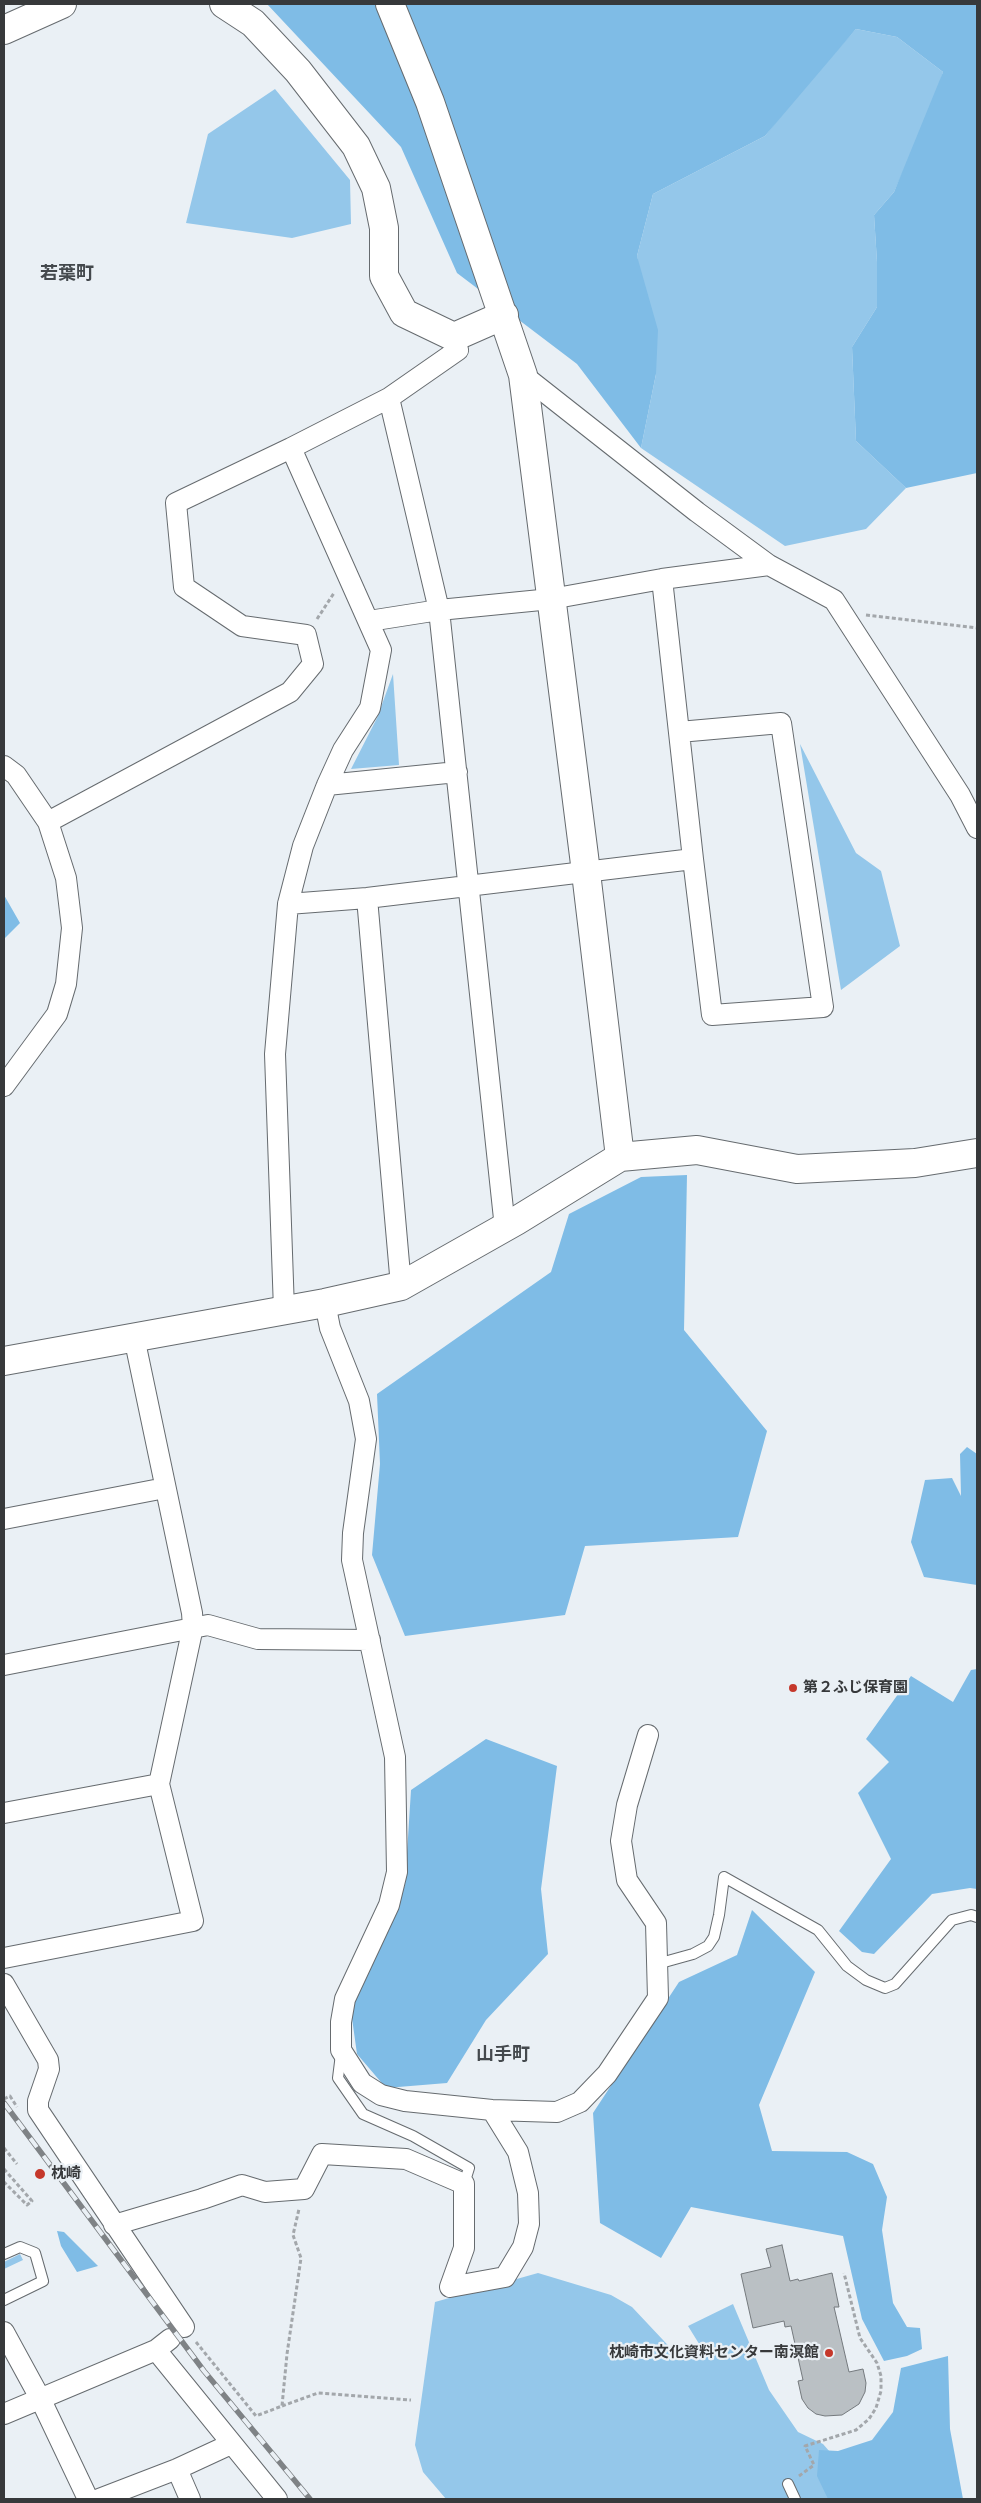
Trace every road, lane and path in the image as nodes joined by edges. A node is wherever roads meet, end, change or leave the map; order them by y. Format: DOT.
graph roads {
  1 [pos="62,4"];
  2 [pos="224,4"];
  3 [pos="390,4"];
  4 [pos="4,30"];
  5 [pos="504,315"];
  6 [pos="454,336"];
  7 [pos="523,375"];
  8 [pos="389,398"];
  9 [pos="291,448"];
  10 [pos="769,564"];
  11 [pos="347,574"];
  12 [pos="662,579"];
  13 [pos="551,599"];
  14 [pos="439,610"];
  15 [pos="842,612"];
  16 [pos="368,620"];
  17 [pos="977,628"];
  18 [pos="306,635"];
  19 [pos="679,732"];
  20 [pos="4,766"];
  21 [pos="457,772"];
  22 [pos="327,785"];
  23 [pos="48,822"];
  24 [pos="977,828"];
  25 [pos="694,859"];
  26 [pos="586,871"];
  27 [pos="469,887"];
  28 [pos="366,898"];
  29 [pos="288,904"];
  30 [pos="4,1086"];
  31 [pos="977,1153"];
  32 [pos="620,1157"];
  33 [pos="505,1228"];
  34 [pos="401,1286"];
  35 [pos="325,1303"];
  36 [pos="284,1310"];
  37 [pos="134,1338"];
  38 [pos="4,1361"];
  39 [pos="165,1488"];
  40 [pos="4,1519"];
  41 [pos="193,1627"];
  42 [pos="370,1640"];
  43 [pos="4,1665"];
  44 [pos="648,1736"];
  45 [pos="159,1784"];
  46 [pos="4,1813"];
  47 [pos="977,1917"];
  48 [pos="4,1958"];
  49 [pos="657,1964"];
  50 [pos="4,1984"];
  51 [pos="341,2050"];
  52 [pos="492,2110"];
  53 [pos="4,2148"];
  54 [pos="17,2164"];
  55 [pos="4,2169"];
  56 [pos="4,2182"];
  57 [pos="464,2184"];
  58 [pos="304,2188"];
  59 [pos="114,2225"];
  60 [pos="4,2254"];
  61 [pos="844,2273"];
  62 [pos="4,2300"];
  63 [pos="4,2332"];
  64 [pos="170,2339"];
  65 [pos="40,2398"];
  66 [pos="410,2400"];
  67 [pos="282,2406"];
  68 [pos="4,2414"];
  69 [pos="231,2444"];
  70 [pos="177,2469"];
  71 [pos="788,2484"];
  72 [pos="88,2499"];
  73 [pos="99,2499"];
  74 [pos="190,2499"];
  75 [pos="277,2499"];
  76 [pos="795,2499"];
  1 -- 4 [label="street"];
  2 -- 6 [label="street"];
  3 -- 5 [label="street"];
  5 -- 6 [label="street"];
  5 -- 7 [label="street"];
  6 -- 8 [label="street"];
  7 -- 10 [label="street"];
  7 -- 13 [label="street"];
  8 -- 9 [label="street"];
  8 -- 14 [label="street"];
  9 -- 11 [label="street"];
  9 -- 18 [label="street"];
  10 -- 12 [label="street"];
  10 -- 15 [label="street"];
  11 -- 16 [label="street"];
  11 -- 18 [label="path"];
  12 -- 13 [label="street"];
  12 -- 19 [label="street"];
  13 -- 14 [label="street"];
  13 -- 26 [label="street"];
  14 -- 16 [label="street"];
  14 -- 21 [label="street"];
  15 -- 17 [label="path"];
  15 -- 24 [label="street"];
  16 -- 22 [label="street"];
  18 -- 23 [label="street"];
  19 -- 25 [label="street"];
  19 -- 25 [label="street"];
  20 -- 23 [label="street"];
  21 -- 22 [label="street"];
  21 -- 27 [label="street"];
  22 -- 29 [label="street"];
  23 -- 30 [label="street"];
  25 -- 26 [label="street"];
  26 -- 27 [label="street"];
  26 -- 32 [label="street"];
  27 -- 28 [label="street"];
  27 -- 33 [label="street"];
  28 -- 29 [label="street"];
  28 -- 34 [label="street"];
  29 -- 36 [label="street"];
  31 -- 32 [label="street"];
  32 -- 33 [label="street"];
  33 -- 34 [label="street"];
  34 -- 35 [label="street"];
  35 -- 36 [label="street"];
  35 -- 42 [label="street"];
  36 -- 37 [label="street"];
  37 -- 38 [label="street"];
  37 -- 39 [label="street"];
  39 -- 40 [label="street"];
  39 -- 41 [label="street"];
  41 -- 42 [label="street"];
  41 -- 43 [label="street"];
  41 -- 45 [label="street"];
  42 -- 51 [label="street"];
  44 -- 49 [label="street"];
  45 -- 46 [label="street"];
  45 -- 48 [label="street"];
  47 -- 49 [label="lane"];
  49 -- 52 [label="street"];
  50 -- 59 [label="street"];
  51 -- 52 [label="street"];
  51 -- 57 [label="lane"];
  52 -- 57 [label="street"];
  53 -- 54 [label="path"];
  55 -- 56 [label="path"];
  57 -- 58 [label="street"];
  58 -- 59 [label="street"];
  58 -- 67 [label="path"];
  59 -- 64 [label="street"];
  60 -- 62 [label="lane"];
  61 -- 71 [label="path"];
  63 -- 65 [label="street"];
  64 -- 65 [label="street"];
  64 -- 67 [label="path"];
  64 -- 69 [label="street"];
  65 -- 68 [label="street"];
  65 -- 72 [label="street"];
  66 -- 67 [label="path"];
  69 -- 70 [label="street"];
  69 -- 75 [label="street"];
  70 -- 73 [label="street"];
  70 -- 74 [label="street"];
  71 -- 76 [label="lane"];
}
